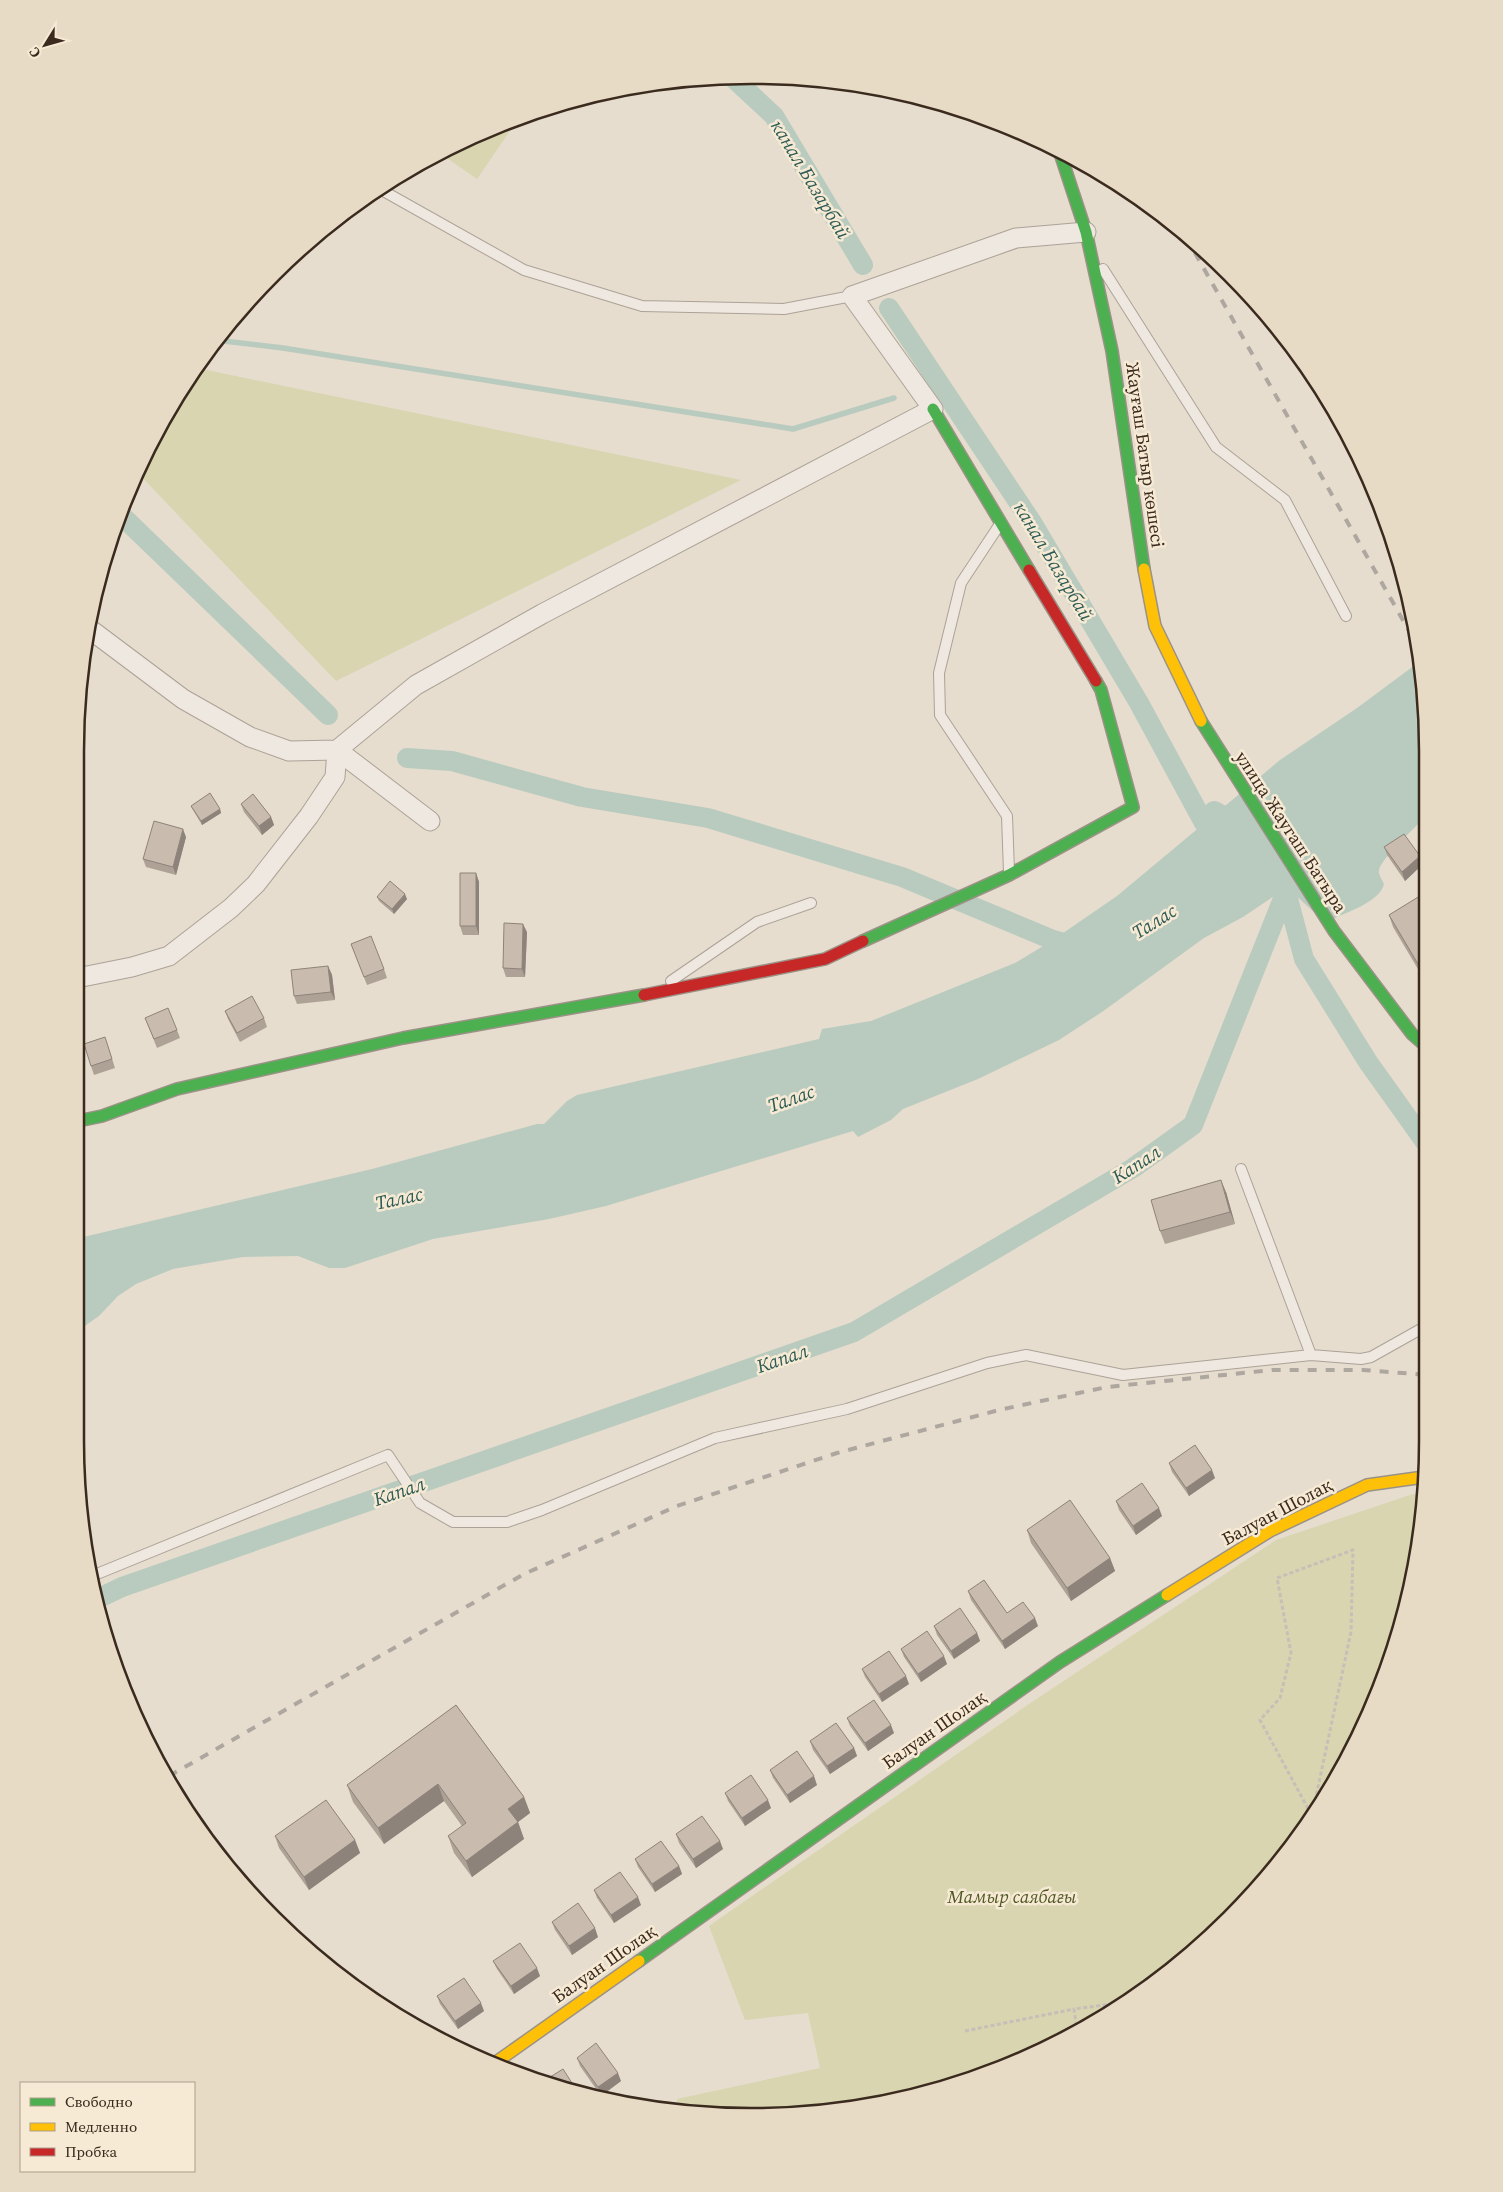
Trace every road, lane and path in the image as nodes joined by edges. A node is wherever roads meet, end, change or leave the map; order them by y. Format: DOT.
graph roads {
  1 [pos="1063,161"];
  2 [pos="386,193"];
  3 [pos="1088,240"];
  4 [pos="852,296"];
  5 [pos="933,409"];
  6 [pos="1001,523"];
  7 [pos="1346,616"];
  8 [pos="95,633"];
  9 [pos="337,750"];
  10 [pos="1218,752"];
  11 [pos="430,821"];
  12 [pos="1009,875"];
  13 [pos="811,904"];
  14 [pos="84,977"];
  15 [pos="654,993"];
  16 [pos="1419,1040"];
  17 [pos="84,1120"];
  18 [pos="1241,1169"];
  19 [pos="1419,1330"];
  20 [pos="1311,1355"];
  21 [pos="1418,1478"];
  22 [pos="98,1574"];
  23 [pos="1315,1797"];
  24 [pos="1307,1811"];
  25 [pos="1108,2005"];
  26 [pos="1074,2009"];
  27 [pos="1076,2024"];
  28 [pos="965,2031"];
  29 [pos="501,2059"];
  1 -- 3 [label="main road, Жауғаш Батыр көшесі"];
  2 -- 4 [label="lane"];
  3 -- 4 [label="street"];
  3 -- 7 [label="lane"];
  3 -- 10 [label="main road, Жауғаш Батыр көшесі"];
  4 -- 5 [label="street"];
  5 -- 6 [label="main road"];
  5 -- 9 [label="street"];
  6 -- 12 [label="lane"];
  6 -- 12 [label="main road"];
  8 -- 9 [label="street"];
  9 -- 11 [label="street"];
  9 -- 14 [label="street"];
  10 -- 16 [label="main road, улица Жаугаш Батыра"];
  12 -- 15 [label="main road"];
  13 -- 15 [label="lane"];
  15 -- 17 [label="main road"];
  18 -- 20 [label="lane"];
  19 -- 20 [label="lane"];
  20 -- 22 [label="lane"];
  21 -- 29 [label="main road, Балуан Шолақ"];
  23 -- 24 [label="path"];
  25 -- 26 [label="path"];
  26 -- 27 [label="path"];
  26 -- 28 [label="path"];
}
